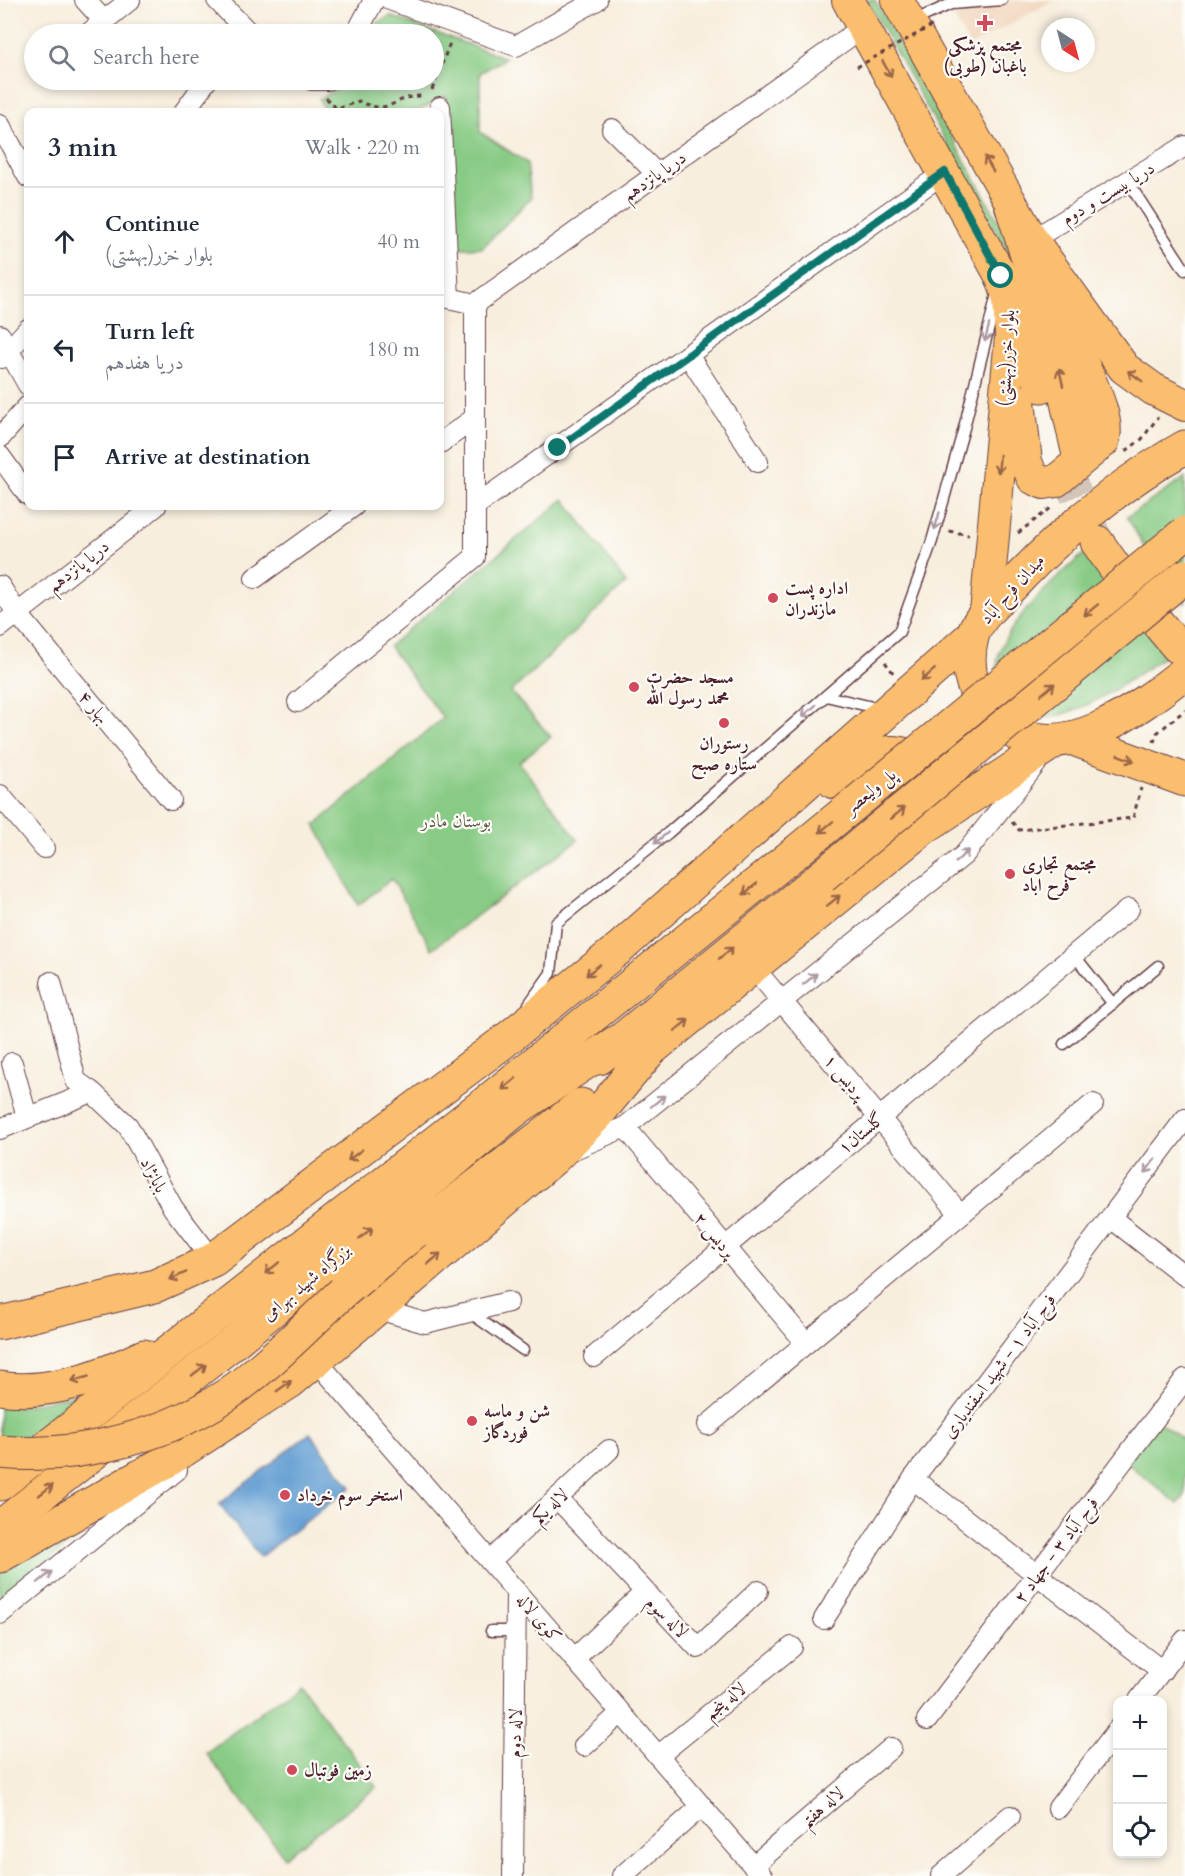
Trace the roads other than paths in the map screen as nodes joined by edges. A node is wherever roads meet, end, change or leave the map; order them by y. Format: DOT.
graph roads {
  1 [pos="85,0"];
  2 [pos="130,0"];
  3 [pos="217,0"];
  4 [pos="374,0"];
  5 [pos="390,0"];
  6 [pos="597,0"];
  7 [pos="848,0"];
  8 [pos="1002,0"];
  9 [pos="914,15"];
  10 [pos="104,21"];
  11 [pos="100,24"];
  12 [pos="236,24"];
  13 [pos="361,24"];
  14 [pos="863,27"];
  15 [pos="200,90"];
  16 [pos="187,108"];
  17 [pos="0,125"];
  18 [pos="612,129"];
  19 [pos="1185,146"];
  20 [pos="24,170"];
  21 [pos="945,172"];
  22 [pos="657,174"];
  23 [pos="1128,182"];
  24 [pos="1011,204"];
  25 [pos="1032,240"];
  26 [pos="1185,270"];
  27 [pos="1062,282"];
  28 [pos="1005,287"];
  29 [pos="444,297"];
  30 [pos="475,304"];
  31 [pos="24,333"];
  32 [pos="1011,338"];
  33 [pos="3,349"];
  34 [pos="688,355"];
  35 [pos="24,379"];
  36 [pos="1185,405"];
  37 [pos="24,411"];
  38 [pos="475,417"];
  39 [pos="0,438"];
  40 [pos="444,440"];
  41 [pos="1185,447"];
  42 [pos="0,456"];
  43 [pos="758,462"];
  44 [pos="24,489"];
  45 [pos="475,506"];
  46 [pos="151,510"];
  47 [pos="348,510"];
  48 [pos="1185,533"];
  49 [pos="1106,535"];
  50 [pos="1185,576"];
  51 [pos="255,578"];
  52 [pos="0,586"];
  53 [pos="17,613"];
  54 [pos="979,624"];
  55 [pos="0,627"];
  56 [pos="1182,648"];
  57 [pos="826,696"];
  58 [pos="298,702"];
  59 [pos="887,711"];
  60 [pos="1062,741"];
  61 [pos="1185,780"];
  62 [pos="0,795"];
  63 [pos="171,800"];
  64 [pos="922,829"];
  65 [pos="44,848"];
  66 [pos="1129,909"];
  67 [pos="621,947"];
  68 [pos="1074,955"];
  69 [pos="1158,966"];
  70 [pos="753,967"];
  71 [pos="51,982"];
  72 [pos="782,1001"];
  73 [pos="1113,1004"];
  74 [pos="502,1043"];
  75 [pos="615,1043"];
  76 [pos="1064,1044"];
  77 [pos="554,1047"];
  78 [pos="648,1053"];
  79 [pos="12,1063"];
  80 [pos="92,1092"];
  81 [pos="1093,1104"];
  82 [pos="27,1117"];
  83 [pos="879,1118"];
  84 [pos="1185,1119"];
  85 [pos="625,1128"];
  86 [pos="0,1129"];
  87 [pos="553,1159"];
  88 [pos="960,1214"];
  89 [pos="1111,1218"];
  90 [pos="421,1229"];
  91 [pos="300,1246"];
  92 [pos="725,1247"];
  93 [pos="213,1260"];
  94 [pos="1185,1275"];
  95 [pos="508,1302"];
  96 [pos="378,1309"];
  97 [pos="469,1312"];
  98 [pos="0,1323"];
  99 [pos="192,1333"];
  100 [pos="806,1343"];
  101 [pos="523,1350"];
  102 [pos="594,1357"];
  103 [pos="316,1360"];
  104 [pos="1185,1379"];
  105 [pos="0,1388"];
  106 [pos="246,1413"];
  107 [pos="708,1425"];
  108 [pos="609,1450"];
  109 [pos="0,1452"];
  110 [pos="913,1479"];
  111 [pos="0,1484"];
  112 [pos="557,1498"];
  113 [pos="0,1527"];
  114 [pos="0,1556"];
  115 [pos="490,1561"];
  116 [pos="1037,1575"];
  117 [pos="516,1591"];
  118 [pos="758,1591"];
  119 [pos="645,1592"];
  120 [pos="0,1614"];
  121 [pos="824,1619"];
  122 [pos="491,1631"];
  123 [pos="517,1631"];
  124 [pos="1185,1640"];
  125 [pos="792,1647"];
  126 [pos="574,1659"];
  127 [pos="1162,1671"];
  128 [pos="1143,1696"];
  129 [pos="621,1713"];
  130 [pos="927,1720"];
  131 [pos="1113,1736"];
  132 [pos="584,1746"];
  133 [pos="891,1748"];
  134 [pos="658,1756"];
  135 [pos="702,1806"];
  136 [pos="1058,1808"];
  137 [pos="1010,1816"];
  138 [pos="758,1871"];
  139 [pos="513,1876"];
  140 [pos="622,1876"];
  141 [pos="941,1876"];
  1 -- 10 [label="street"];
  2 -- 10 [label="street"];
  3 -- 12 [label="street"];
  4 -- 13 [label="street"];
  5 -- 6 [label="street"];
  7 -- 14 [label="main road, بلوار خزر(بهشتی)"];
  8 -- 9 [label="lane"];
  24 -- 9 [label="main road, one-way"];
  10 -- 11 [label="street"];
  14 -- 21 [label="main road, بلوار خزر(بهشتی), one-way"];
  14 -- 22 [label="street, دریا پانزدهم"];
  15 -- 16 [label="street"];
  17 -- 20 [label="street"];
  18 -- 22 [label="street"];
  19 -- 23 [label="street, دریا بیست و دوم"];
  21 -- 28 [label="main road, بلوار خزر(بهشتی)"];
  21 -- 34 [label="street"];
  22 -- 30 [label="street, دریا پانزدهم"];
  23 -- 25 [label="street, دریا بیست و دوم"];
  23 -- 26 [label="lane"];
  24 -- 25 [label="main road"];
  28 -- 24 [label="highway, one-way"];
  25 -- 27 [label="main road"];
  27 -- 32 [label="main road"];
  36 -- 27 [label="main road, one-way"];
  28 -- 32 [label="main road, بلوار خزر(بهشتی)"];
  28 -- 57 [label="lane, one-way"];
  29 -- 30 [label="street"];
  30 -- 38 [label="street"];
  31 -- 33 [label="street"];
  32 -- 54 [label="main road, بلوار خزر(بهشتی), one-way"];
  33 -- 35 [label="street"];
  34 -- 43 [label="street"];
  34 -- 45 [label="street"];
  37 -- 39 [label="street"];
  38 -- 40 [label="street"];
  38 -- 45 [label="street"];
  41 -- 54 [label="highway, میدان فرح آباد"];
  42 -- 44 [label="street"];
  45 -- 58 [label="street"];
  46 -- 53 [label="street, دریا پانزدهم"];
  47 -- 51 [label="street"];
  48 -- 77 [label="highway, پل ولیعصر, one-way, bridge"];
  49 -- 56 [label="highway"];
  75 -- 50 [label="highway, پل ولیعصر, one-way, bridge"];
  52 -- 53 [label="street, بهار ۴"];
  53 -- 55 [label="street, دریا پانزدهم"];
  53 -- 63 [label="street, بهار ۴"];
  54 -- 59 [label="highway, one-way"];
  54 -- 60 [label="highway, میدان فرح آباد"];
  56 -- 60 [label="highway"];
  57 -- 59 [label="lane"];
  57 -- 74 [label="lane, one-way"];
  59 -- 67 [label="highway"];
  60 -- 61 [label="highway, میدان فرح آباد, one-way"];
  60 -- 64 [label="highway"];
  72 -- 60 [label="street, one-way"];
  62 -- 65 [label="street"];
  64 -- 67 [label="highway"];
  70 -- 64 [label="highway, one-way"];
  66 -- 68 [label="street, گلستان۱"];
  67 -- 74 [label="highway, one-way"];
  68 -- 73 [label="lane"];
  68 -- 83 [label="street, گلستان۱"];
  69 -- 73 [label="lane"];
  70 -- 72 [label="street, پردیس ۱"];
  78 -- 70 [label="highway, one-way"];
  71 -- 80 [label="street, بابانژاد"];
  72 -- 83 [label="street, پردیس ۱"];
  85 -- 72 [label="street, one-way"];
  73 -- 76 [label="lane"];
  74 -- 91 [label="highway"];
  74 -- 93 [label="highway, one-way"];
  75 -- 90 [label="highway"];
  113 -- 75 [label="highway, بزرگراه شهید بهرامی, one-way"];
  77 -- 91 [label="highway, بزرگراه شهید بهرامی, one-way"];
  78 -- 87 [label="highway"];
  78 -- 90 [label="highway"];
  79 -- 82 [label="street"];
  80 -- 82 [label="street"];
  80 -- 93 [label="street, بابانژاد"];
  81 -- 88 [label="street"];
  82 -- 86 [label="street"];
  83 -- 88 [label="street, پردیس ۱"];
  83 -- 92 [label="street, گلستان۱"];
  84 -- 89 [label="street, فرح آباد ۱ - شهید اسفندیاری, one-way"];
  85 -- 87 [label="street"];
  85 -- 92 [label="street, پردیس ۲"];
  96 -- 87 [label="highway, one-way"];
  88 -- 100 [label="street"];
  89 -- 94 [label="street"];
  89 -- 110 [label="street, فرح آباد ۱ - شهید اسفندیاری"];
  90 -- 109 [label="highway, bridge"];
  91 -- 99 [label="highway, بزرگراه شهید بهرامی, one-way"];
  92 -- 100 [label="street, پردیس ۲"];
  92 -- 102 [label="street, گلستان۱"];
  93 -- 98 [label="highway, one-way"];
  95 -- 97 [label="street"];
  96 -- 97 [label="street"];
  96 -- 103 [label="highway"];
  97 -- 101 [label="lane"];
  99 -- 105 [label="highway, one-way"];
  99 -- 111 [label="highway, بزرگراه شهید بهرامی"];
  100 -- 107 [label="street"];
  106 -- 103 [label="highway, one-way"];
  103 -- 115 [label="street, کوی لاله"];
  104 -- 116 [label="street, فرح آباد ۳ - جهاد ۲"];
  106 -- 114 [label="highway"];
  120 -- 106 [label="street, one-way"];
  108 -- 112 [label="street, لاله یکم"];
  110 -- 116 [label="street"];
  110 -- 121 [label="street, فرح آباد ۱ - شهید اسفندیاری"];
  112 -- 115 [label="street, لاله یکم"];
  112 -- 119 [label="street"];
  115 -- 117 [label="street, کوی لاله"];
  116 -- 127 [label="street"];
  116 -- 130 [label="street, فرح آباد ۳ - جهاد ۲"];
  117 -- 123 [label="street, لاله دوم"];
  117 -- 126 [label="street, کوی لاله"];
  118 -- 119 [label="street, لاله سوم"];
  119 -- 126 [label="street, لاله سوم"];
  122 -- 123 [label="lane"];
  123 -- 139 [label="street, لاله دوم"];
  124 -- 127 [label="street"];
  125 -- 134 [label="street, لاله پنجم"];
  126 -- 129 [label="street, کوی لاله"];
  127 -- 128 [label="street"];
  129 -- 132 [label="street"];
  129 -- 134 [label="street, کوی لاله"];
  131 -- 136 [label="street"];
  133 -- 138 [label="street, لاله هفتم"];
  134 -- 135 [label="street, کوی لاله"];
  135 -- 138 [label="street, کوی لاله"];
  135 -- 140 [label="street"];
  137 -- 141 [label="street"];
}
